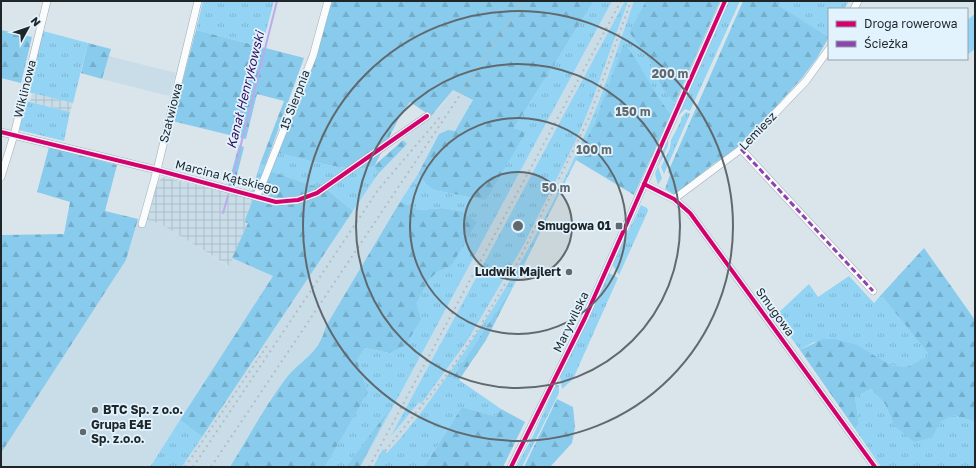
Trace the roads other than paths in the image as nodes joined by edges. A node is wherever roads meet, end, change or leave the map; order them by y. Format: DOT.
graph roads {
  1 [pos="47,1"];
  2 [pos="198,1"];
  3 [pos="328,1"];
  4 [pos="725,1"];
  5 [pos="828,50"];
  6 [pos="427,116"];
  7 [pos="1,132"];
  8 [pos="14,135"];
  9 [pos="741,149"];
  10 [pos="157,170"];
  11 [pos="1,177"];
  12 [pos="644,184"];
  13 [pos="256,196"];
  14 [pos="674,199"];
  15 [pos="142,224"];
  16 [pos="873,291"];
  17 [pos="511,467"];
  18 [pos="875,467"];
  1 -- 8 [label="street, Wiklinowa"];
  2 -- 10 [label="street, Szałwiowa"];
  3 -- 13 [label="street, 15 Sierpnia"];
  4 -- 12 [label="street, Marywilska"];
  5 -- 9 [label="street, Lemiesz"];
  6 -- 13 [label="street, Marcina Kątskiego"];
  7 -- 8 [label="street, Marcina Kątskiego"];
  8 -- 10 [label="street, Marcina Kątskiego"];
  8 -- 11 [label="street, Wiklinowa"];
  9 -- 14 [label="street, Lemiesz"];
  9 -- 16 [label="street"];
  10 -- 13 [label="street, Marcina Kątskiego"];
  10 -- 15 [label="street, Szałwiowa"];
  12 -- 14 [label="street, Smugowa"];
  12 -- 17 [label="street, Marywilska"];
  14 -- 18 [label="street, Smugowa"];
}
